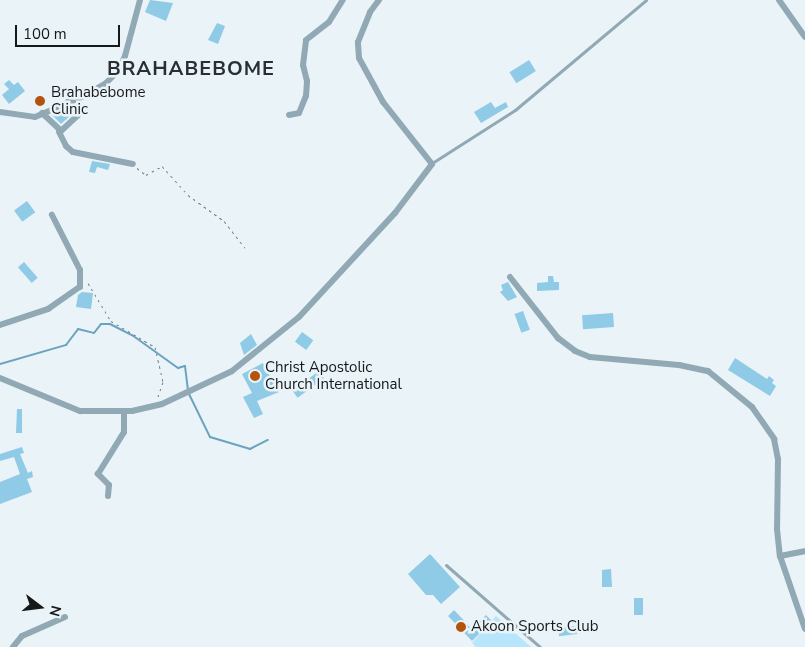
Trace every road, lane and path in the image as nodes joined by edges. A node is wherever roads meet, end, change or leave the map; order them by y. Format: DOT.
graph roads {
  1 [pos="140,0"];
  2 [pos="342,0"];
  3 [pos="379,0"];
  4 [pos="646,0"];
  5 [pos="779,0"];
  6 [pos="805,36"];
  7 [pos="67,102"];
  8 [pos="0,112"];
  9 [pos="42,113"];
  10 [pos="289,115"];
  11 [pos="59,132"];
  12 [pos="133,164"];
  13 [pos="432,164"];
  14 [pos="52,215"];
  15 [pos="244,248"];
  16 [pos="82,276"];
  17 [pos="510,277"];
  18 [pos="0,324"];
  19 [pos="0,378"];
  20 [pos="155,406"];
  21 [pos="124,412"];
  22 [pos="108,496"];
  23 [pos="805,551"];
  24 [pos="780,556"];
  25 [pos="446,565"];
  26 [pos="64,617"];
  27 [pos="805,629"];
  28 [pos="13,647"];
  29 [pos="540,647"];
  1 -- 7 [label="street"];
  2 -- 10 [label="street"];
  3 -- 13 [label="street"];
  4 -- 13 [label="lane"];
  5 -- 6 [label="street"];
  7 -- 9 [label="street"];
  7 -- 11 [label="street"];
  8 -- 9 [label="street"];
  9 -- 11 [label="street"];
  11 -- 12 [label="street"];
  12 -- 15 [label="path"];
  13 -- 20 [label="street"];
  14 -- 16 [label="street"];
  16 -- 18 [label="street"];
  16 -- 20 [label="path"];
  17 -- 24 [label="street"];
  19 -- 21 [label="street"];
  20 -- 21 [label="street"];
  21 -- 22 [label="street"];
  23 -- 24 [label="street"];
  24 -- 27 [label="street"];
  25 -- 29 [label="lane"];
  26 -- 28 [label="street"];
}
